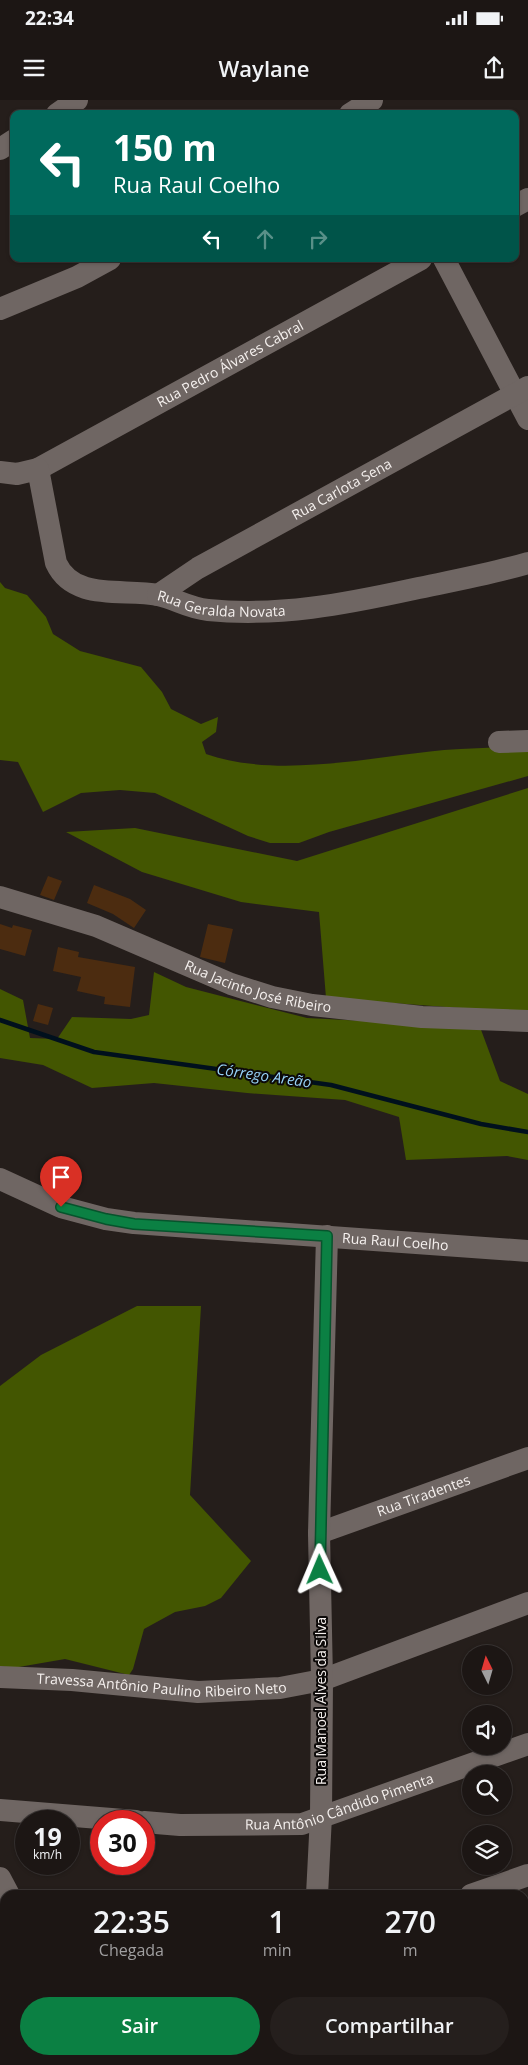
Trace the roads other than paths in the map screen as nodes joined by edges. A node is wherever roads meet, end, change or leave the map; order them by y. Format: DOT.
graph roads {
  1 [pos="78,100"];
  2 [pos="63,110"];
  3 [pos="104,262"];
  4 [pos="416,262"];
  5 [pos="446,262"];
  6 [pos="0,308"];
  7 [pos="522,390"];
  8 [pos="528,419"];
  9 [pos="38,469"];
  10 [pos="0,472"];
  11 [pos="528,563"];
  12 [pos="158,595"];
  13 [pos="528,740"];
  14 [pos="499,742"];
  15 [pos="0,897"];
  16 [pos="528,1021"];
  17 [pos="0,1179"];
  18 [pos="327,1236"];
  19 [pos="528,1251"];
  20 [pos="528,1458"];
  21 [pos="319,1533"];
  22 [pos="528,1604"];
  23 [pos="0,1676"];
  24 [pos="322,1680"];
  25 [pos="528,1744"];
  26 [pos="0,1810"];
  27 [pos="321,1816"];
  28 [pos="90,1817"];
  29 [pos="155,1823"];
  30 [pos="528,1875"];
  31 [pos="0,1878"];
  32 [pos="6,1890"];
  33 [pos="317,1890"];
  34 [pos="485,1890"];
  1 -- 2 [label="street"];
  3 -- 6 [label="street"];
  4 -- 9 [label="street, Rua Pedro Álvares Cabral"];
  5 -- 7 [label="street"];
  7 -- 8 [label="street"];
  7 -- 12 [label="street, Rua Carlota Sena"];
  9 -- 10 [label="street"];
  9 -- 12 [label="street, Rua Geralda Novata"];
  11 -- 12 [label="street, Rua Geralda Novata"];
  13 -- 14 [label="street"];
  15 -- 16 [label="street, Rua Jacinto José Ribeiro"];
  17 -- 18 [label="street, Rua Raul Coelho"];
  18 -- 19 [label="street, Rua Raul Coelho"];
  18 -- 21 [label="street, Rua Manoel Alves da Silva"];
  20 -- 21 [label="street, Rua Tiradentes"];
  21 -- 24 [label="street, Rua Manoel Alves da Silva"];
  22 -- 24 [label="street, Travessa Antônio Paulino Ribeiro Neto"];
  23 -- 24 [label="street, Travessa Antônio Paulino Ribeiro Neto"];
  24 -- 27 [label="street, Rua Manoel Alves da Silva"];
  25 -- 27 [label="street, Rua Antônio Cândido Pimenta"];
  26 -- 28 [label="street"];
  27 -- 29 [label="street, Rua Antônio Cândido Pimenta"];
  27 -- 33 [label="street, Rua Manoel Alves da Silva"];
  30 -- 34 [label="street"];
  31 -- 32 [label="street"];
}
